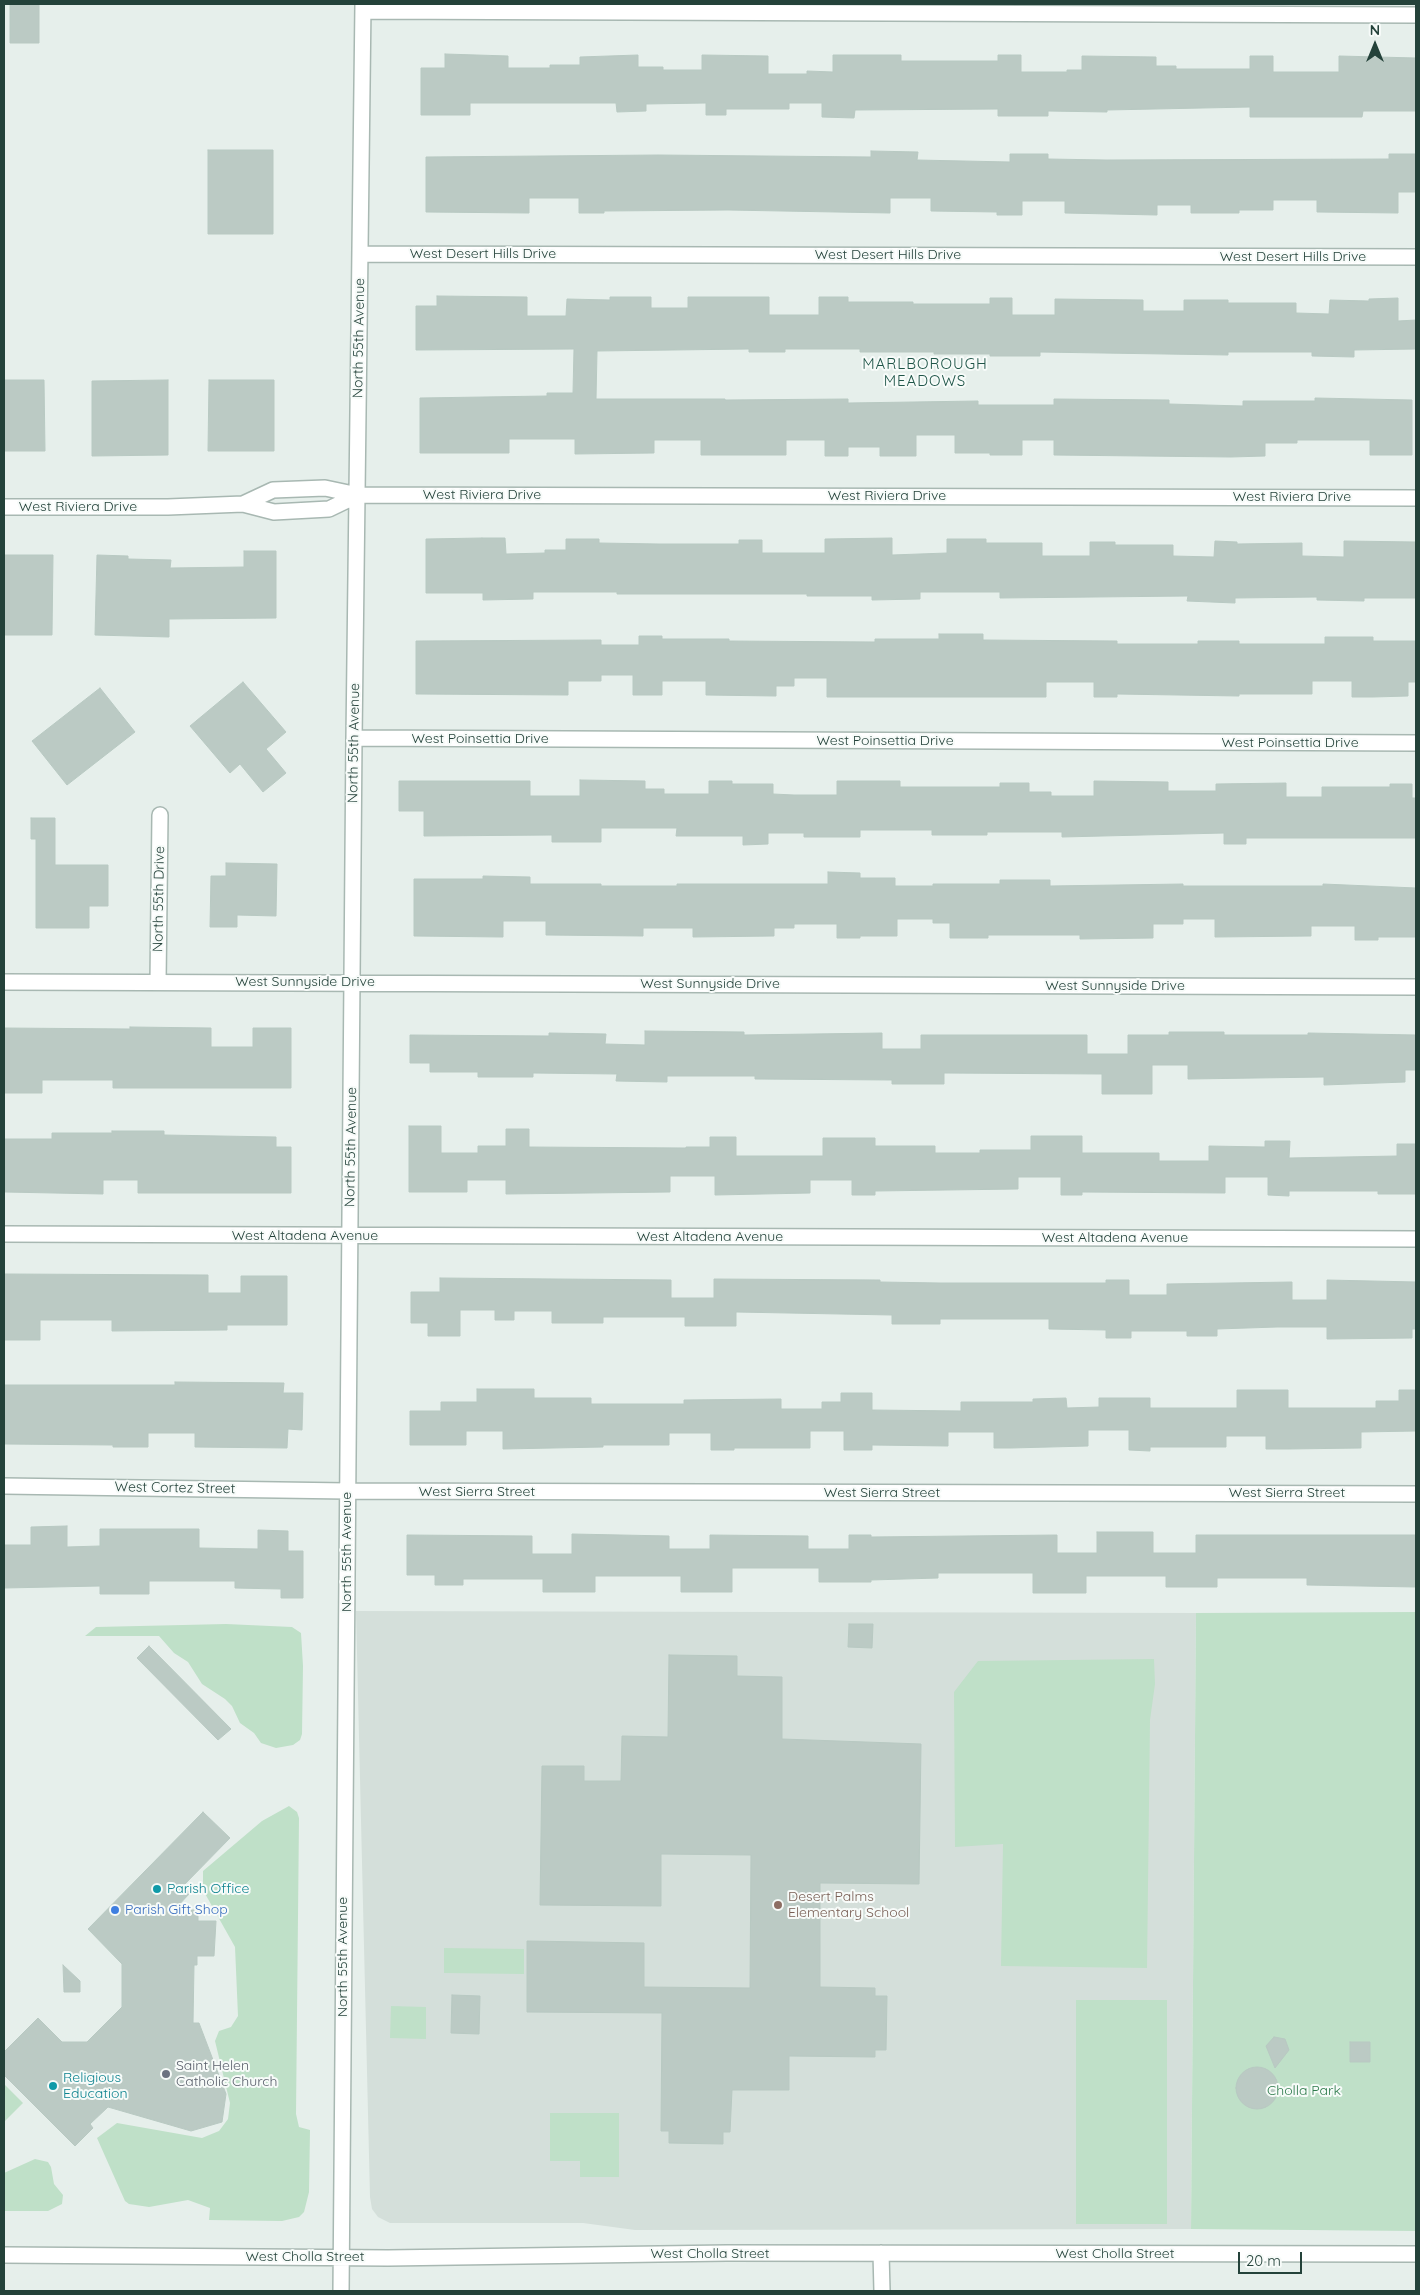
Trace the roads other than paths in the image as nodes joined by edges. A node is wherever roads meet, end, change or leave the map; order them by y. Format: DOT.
graph roads {
  1 [pos="363,7"];
  2 [pos="540,8"];
  3 [pos="816,9"];
  4 [pos="1073,9"];
  5 [pos="1329,9"];
  6 [pos="1416,15"];
  7 [pos="360,254"];
  8 [pos="1416,257"];
  9 [pos="358,495"];
  10 [pos="1416,498"];
  11 [pos="243,504"];
  12 [pos="4,507"];
  13 [pos="354,738"];
  14 [pos="1416,743"];
  15 [pos="160,815"];
  16 [pos="4,982"];
  17 [pos="158,982"];
  18 [pos="352,982"];
  19 [pos="1416,987"];
  20 [pos="4,1234"];
  21 [pos="350,1236"];
  22 [pos="1416,1239"];
  23 [pos="4,1486"];
  24 [pos="347,1491"];
  25 [pos="1416,1494"];
  26 [pos="881,2253"];
  27 [pos="1416,2254"];
  28 [pos="4,2256"];
  29 [pos="342,2257"];
  30 [pos="341,2291"];
  31 [pos="882,2291"];
  1 -- 2 [label="street"];
  1 -- 7 [label="street, North 55th Avenue"];
  2 -- 3 [label="street"];
  3 -- 4 [label="street"];
  4 -- 5 [label="street"];
  5 -- 6 [label="street"];
  7 -- 8 [label="street, West Desert Hills Drive"];
  7 -- 9 [label="street, North 55th Avenue"];
  9 -- 10 [label="street, West Riviera Drive"];
  9 -- 11 [label="street, West Riviera Drive"];
  9 -- 11 [label="street, West Riviera Drive"];
  9 -- 13 [label="street, North 55th Avenue"];
  11 -- 12 [label="street, West Riviera Drive"];
  13 -- 14 [label="street, West Poinsettia Drive"];
  13 -- 18 [label="street, North 55th Avenue"];
  15 -- 17 [label="street, North 55th Drive"];
  16 -- 17 [label="street, West Sunnyside Drive"];
  17 -- 18 [label="street, West Sunnyside Drive"];
  18 -- 19 [label="street, West Sunnyside Drive"];
  18 -- 21 [label="street, North 55th Avenue"];
  20 -- 21 [label="street, West Altadena Avenue"];
  21 -- 22 [label="street, West Altadena Avenue"];
  21 -- 24 [label="street, North 55th Avenue"];
  23 -- 24 [label="street, West Cortez Street"];
  24 -- 25 [label="street, West Sierra Street"];
  24 -- 29 [label="street, North 55th Avenue"];
  26 -- 27 [label="street, West Cholla Street"];
  26 -- 29 [label="street, West Cholla Street"];
  26 -- 31 [label="street"];
  28 -- 29 [label="street, West Cholla Street"];
  29 -- 30 [label="street, North 55th Avenue"];
}
